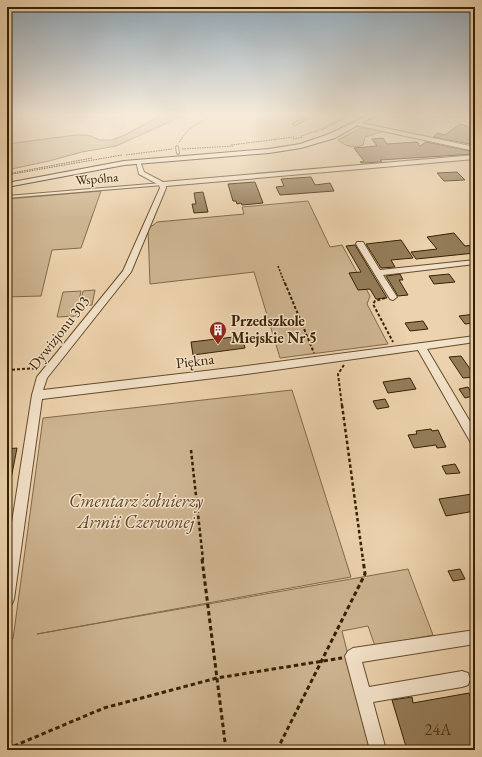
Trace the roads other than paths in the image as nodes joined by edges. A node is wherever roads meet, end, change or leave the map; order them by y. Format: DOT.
graph roads {
  1 [pos="189,149"];
  2 [pos="283,149"];
  3 [pos="475,157"];
  4 [pos="138,162"];
  5 [pos="7,179"];
  6 [pos="162,184"];
  7 [pos="7,185"];
  8 [pos="7,197"];
  9 [pos="360,244"];
  10 [pos="475,262"];
  11 [pos="378,273"];
  12 [pos="393,298"];
  13 [pos="475,339"];
  14 [pos="420,346"];
  15 [pos="37,396"];
  16 [pos="475,440"];
  17 [pos="7,599"];
  18 [pos="475,636"];
  19 [pos="462,678"];
  20 [pos="364,696"];
  21 [pos="378,750"];
  1 -- 5 [label="main road"];
  2 -- 4 [label="main road"];
  3 -- 6 [label="street, Wspólna"];
  4 -- 6 [label="street"];
  4 -- 7 [label="main road"];
  6 -- 8 [label="lane, Wspólna"];
  6 -- 15 [label="street, Dywizjonu 303"];
  9 -- 11 [label="street"];
  10 -- 11 [label="street"];
  11 -- 12 [label="street"];
  13 -- 14 [label="street, Piękna"];
  14 -- 15 [label="street, Piękna"];
  14 -- 16 [label="street"];
  15 -- 17 [label="street, Dywizjonu 303"];
  18 -- 20 [label="street"];
  19 -- 20 [label="street"];
  20 -- 21 [label="street"];
}
